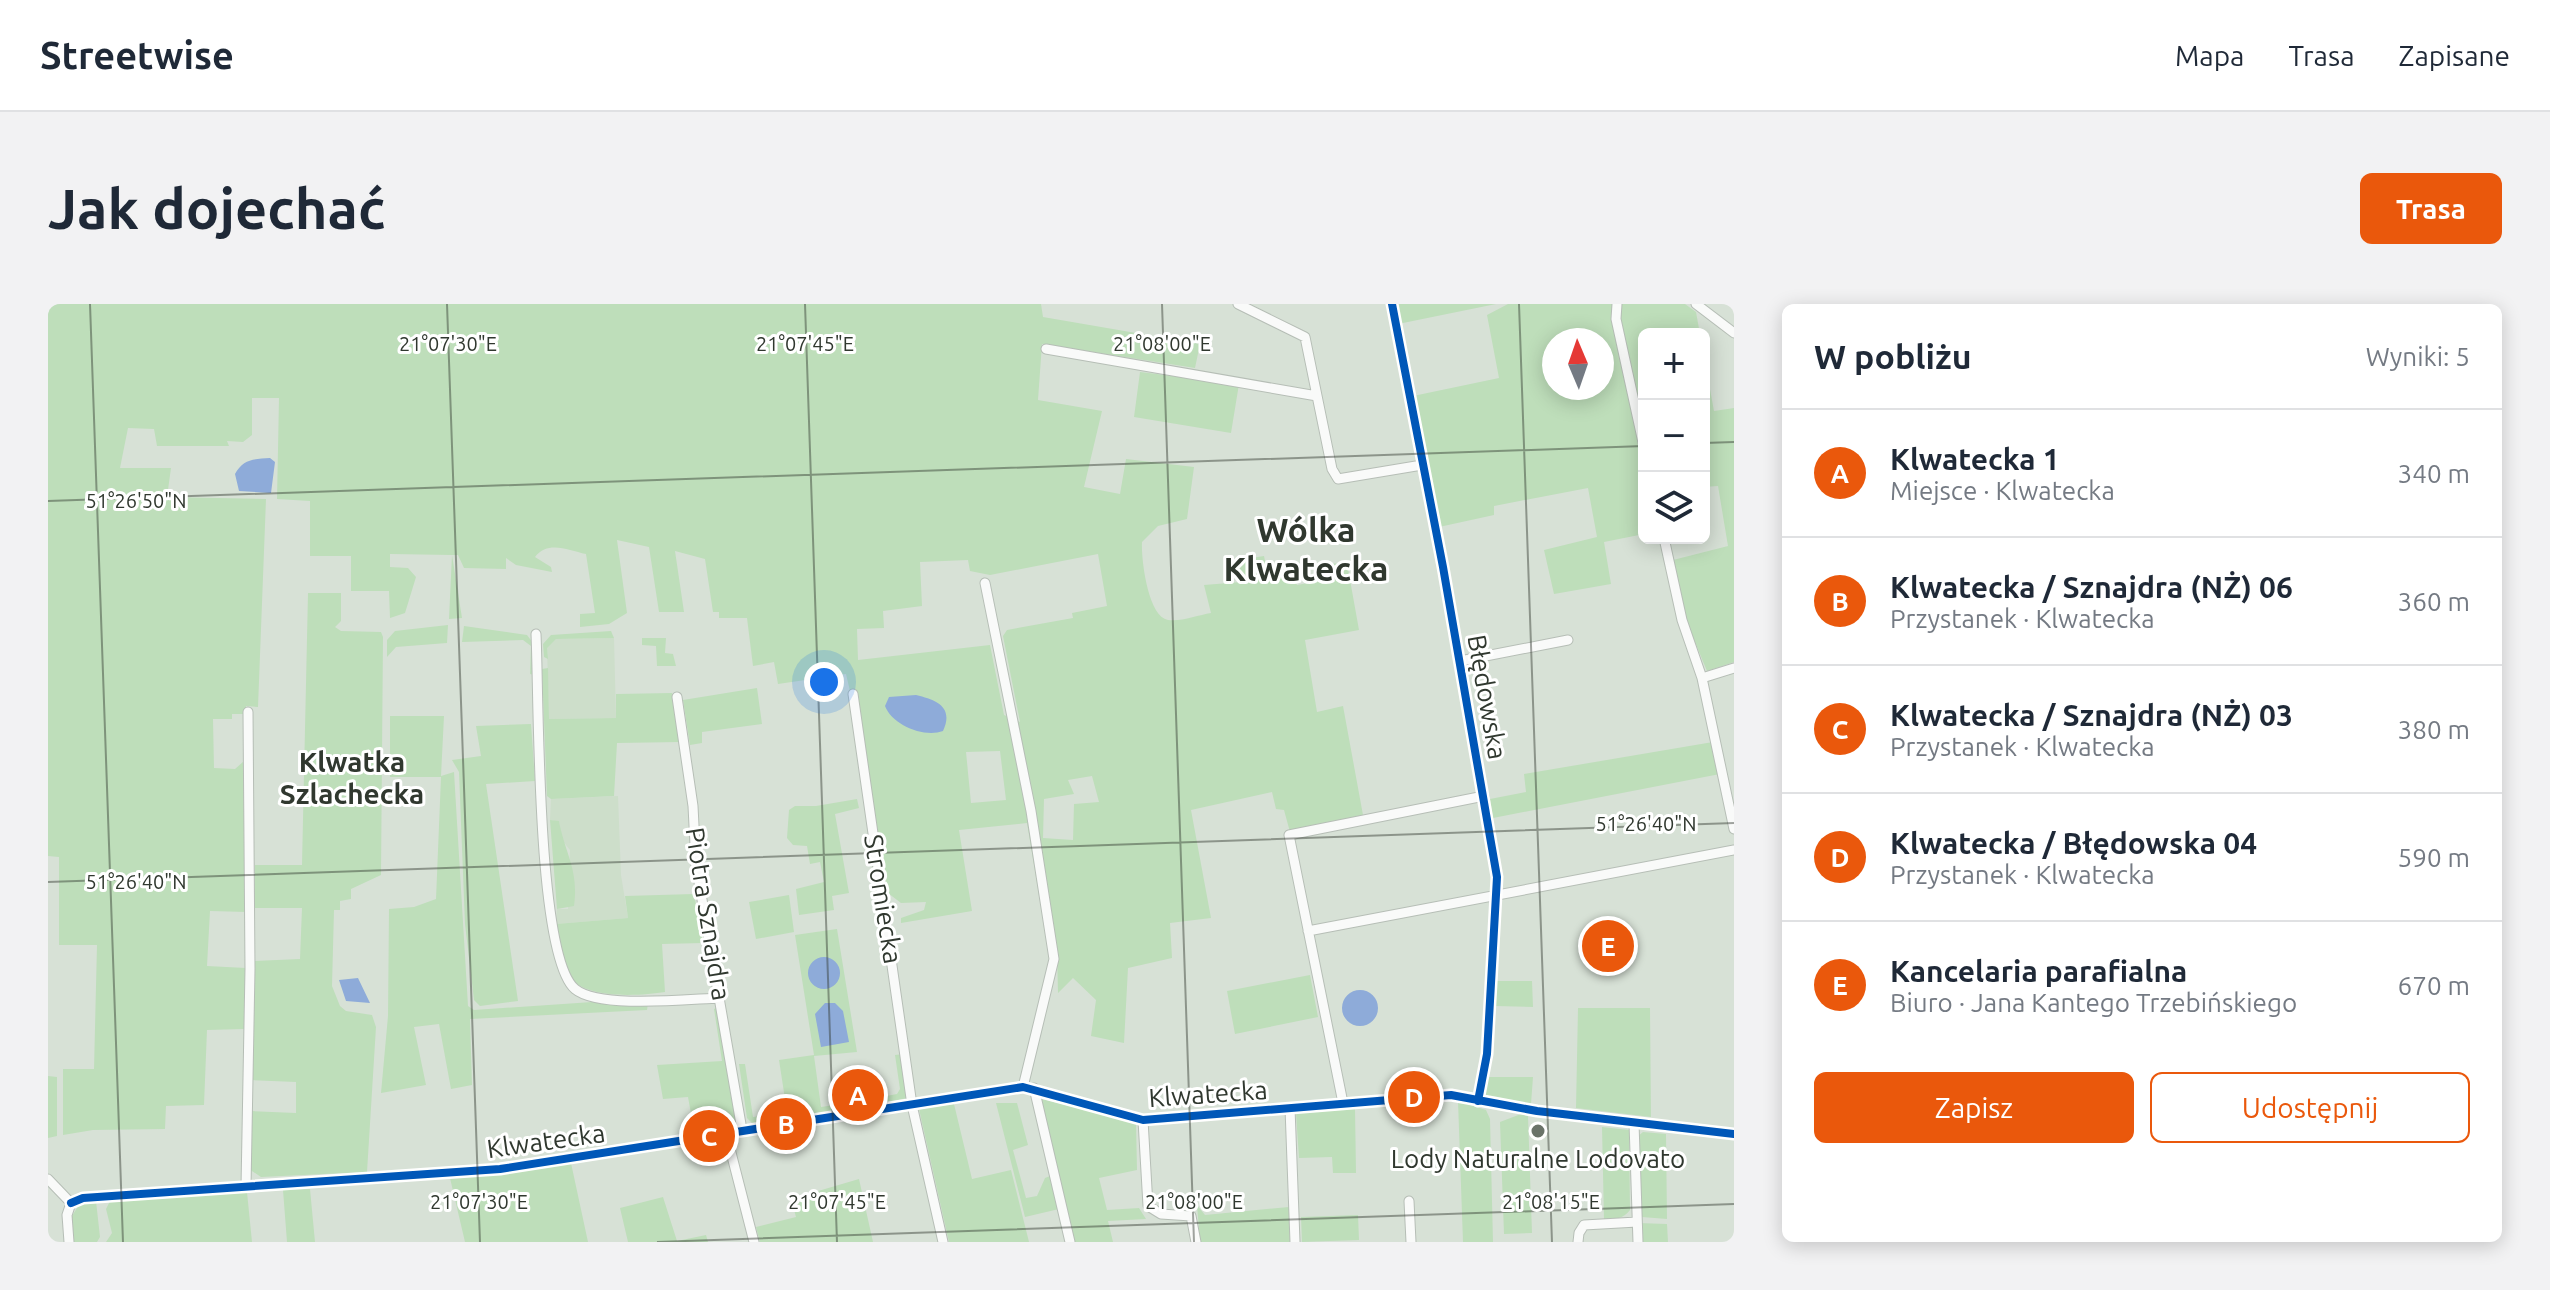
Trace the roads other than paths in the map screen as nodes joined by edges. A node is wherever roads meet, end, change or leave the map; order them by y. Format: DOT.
graph roads {
  1 [pos="1238,304"];
  2 [pos="1392,304"];
  3 [pos="1617,304"];
  4 [pos="1696,304"];
  5 [pos="1734,333"];
  6 [pos="1046,349"];
  7 [pos="1317,396"];
  8 [pos="1638,420"];
  9 [pos="1422,465"];
  10 [pos="1665,544"];
  11 [pos="985,583"];
  12 [pos="536,634"];
  13 [pos="1568,640"];
  14 [pos="1460,661"];
  15 [pos="1734,668"];
  16 [pos="1702,678"];
  17 [pos="853,694"];
  18 [pos="677,697"];
  19 [pos="248,712"];
  20 [pos="1484,796"];
  21 [pos="1734,829"];
  22 [pos="1734,850"];
  23 [pos="1495,896"];
  24 [pos="1308,931"];
  25 [pos="720,998"];
  26 [pos="1028,1087"];
  27 [pos="1478,1101"];
  28 [pos="1343,1103"];
  29 [pos="912,1105"];
  30 [pos="1290,1108"];
  31 [pos="1143,1120"];
  32 [pos="1634,1123"];
  33 [pos="742,1130"];
  34 [pos="726,1133"];
  35 [pos="1734,1134"];
  36 [pos="48,1179"];
  37 [pos="246,1187"];
  38 [pos="1409,1201"];
  39 [pos="71,1203"];
  40 [pos="1637,1222"];
  41 [pos="69,1242"];
  42 [pos="754,1242"];
  43 [pos="943,1242"];
  44 [pos="1070,1242"];
  45 [pos="1196,1242"];
  46 [pos="1295,1242"];
  47 [pos="1411,1242"];
  48 [pos="1578,1242"];
  49 [pos="1638,1242"];
  1 -- 7 [label="street"];
  2 -- 9 [label="street, Błędowska"];
  3 -- 8 [label="street"];
  4 -- 5 [label="street"];
  6 -- 7 [label="street"];
  7 -- 9 [label="street"];
  9 -- 14 [label="street, Błędowska"];
  10 -- 16 [label="street"];
  11 -- 26 [label="street"];
  12 -- 25 [label="street"];
  13 -- 14 [label="street"];
  14 -- 20 [label="street, Błędowska"];
  15 -- 16 [label="street"];
  16 -- 21 [label="street"];
  17 -- 29 [label="street, Stromiecka"];
  18 -- 25 [label="street, Piotra Sznajdra"];
  19 -- 37 [label="street"];
  20 -- 23 [label="street, Błędowska"];
  20 -- 24 [label="street"];
  22 -- 23 [label="street"];
  23 -- 24 [label="street"];
  23 -- 27 [label="street, Błędowska"];
  24 -- 28 [label="street"];
  25 -- 33 [label="street, Piotra Sznajdra"];
  26 -- 29 [label="street, Klwatecka"];
  26 -- 31 [label="street, Klwatecka"];
  26 -- 44 [label="street"];
  27 -- 28 [label="street, Klwatecka"];
  27 -- 32 [label="street, Klwatecka"];
  28 -- 30 [label="street, Klwatecka"];
  29 -- 33 [label="street, Klwatecka"];
  29 -- 43 [label="street, Stromiecka"];
  30 -- 31 [label="street, Klwatecka"];
  30 -- 46 [label="street"];
  31 -- 45 [label="street"];
  32 -- 35 [label="street, Klwatecka"];
  32 -- 40 [label="street"];
  33 -- 34 [label="street, Klwatecka"];
  34 -- 37 [label="street, Klwatecka"];
  34 -- 42 [label="street"];
  36 -- 39 [label="street"];
  37 -- 39 [label="street, Klwatecka"];
  38 -- 47 [label="street"];
  39 -- 41 [label="street"];
  40 -- 48 [label="street"];
  40 -- 49 [label="street"];
}
